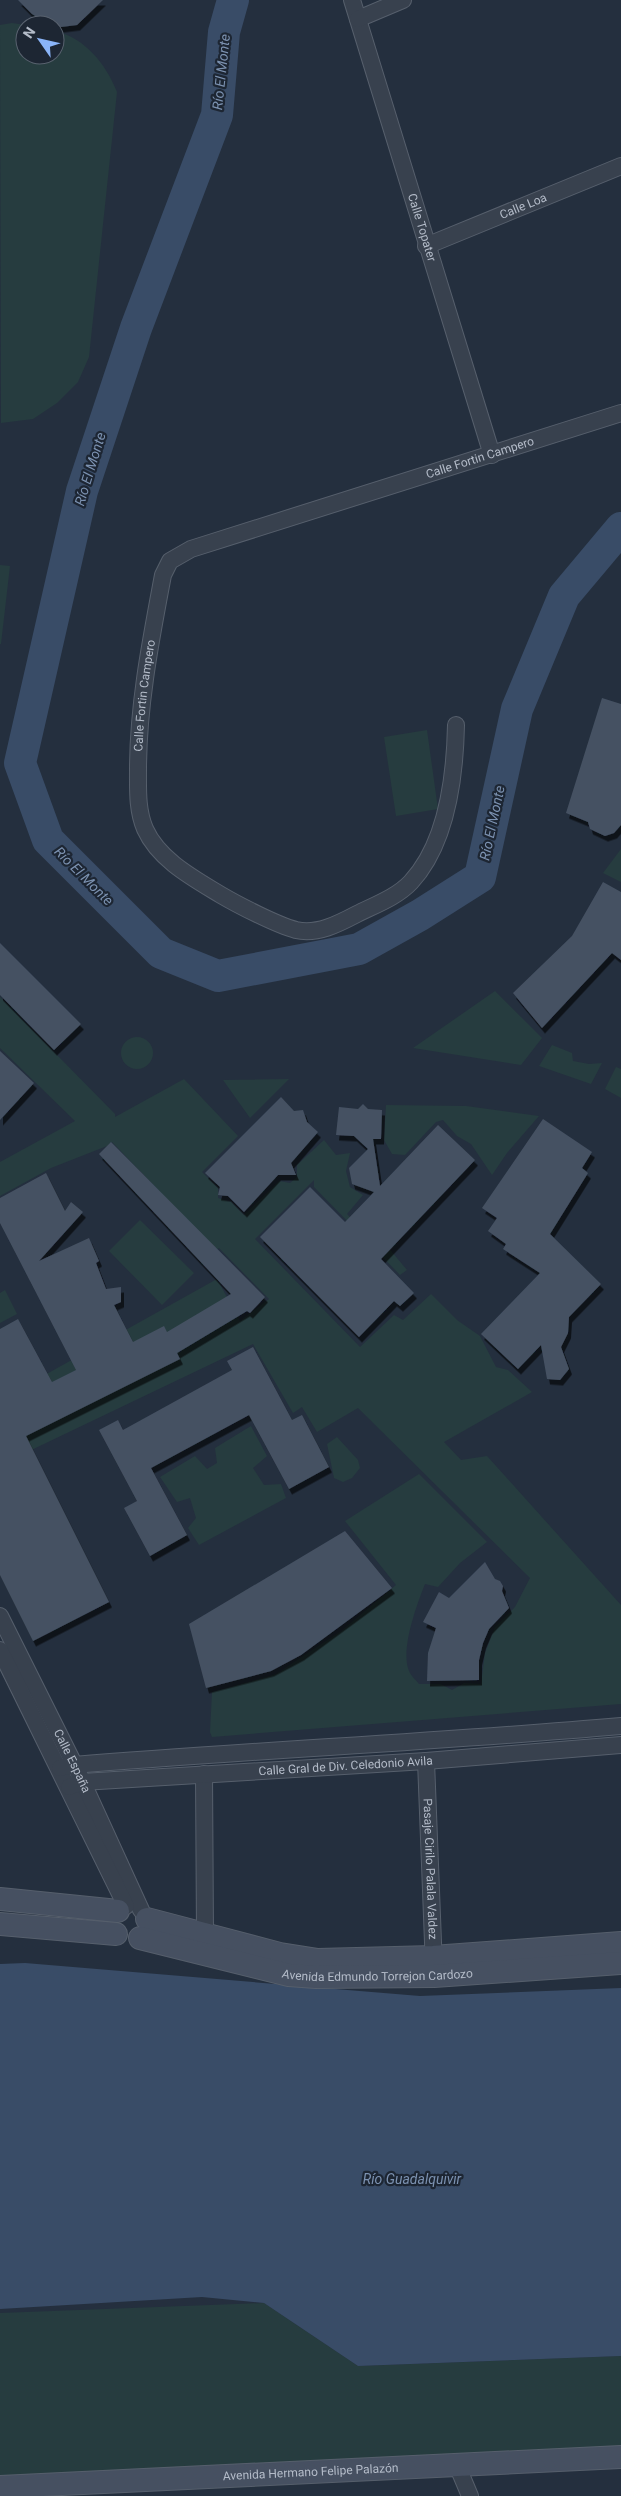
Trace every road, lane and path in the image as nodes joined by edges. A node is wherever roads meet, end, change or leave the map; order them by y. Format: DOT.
graph roads {
  1 [pos="352,0"];
  2 [pos="403,0"];
  3 [pos="358,19"];
  4 [pos="621,166"];
  5 [pos="426,246"];
  6 [pos="621,413"];
  7 [pos="492,455"];
  8 [pos="456,725"];
  9 [pos="0,1616"];
  10 [pos="0,1650"];
  11 [pos="621,1726"];
  12 [pos="621,1745"];
  13 [pos="426,1761"];
  14 [pos="67,1767"];
  15 [pos="204,1774"];
  16 [pos="76,1784"];
  17 [pos="0,1899"];
  18 [pos="134,1917"];
  19 [pos="0,1924"];
  20 [pos="205,1935"];
  21 [pos="621,1943"];
  22 [pos="621,1962"];
  23 [pos="433,1966"];
  24 [pos="621,2457"];
  25 [pos="458,2465"];
  26 [pos="0,2487"];
  27 [pos="85,2490"];
  28 [pos="470,2496"];
  1 -- 3 [label="street, Calle Topater"];
  2 -- 3 [label="street"];
  3 -- 5 [label="street, Calle Topater"];
  4 -- 5 [label="street, Calle Loa"];
  5 -- 7 [label="street, Calle Topater"];
  6 -- 7 [label="street, Calle Fortin Campero"];
  7 -- 8 [label="street, Calle Fortin Campero"];
  9 -- 14 [label="street, Calle España"];
  10 -- 14 [label="street, Calle España"];
  11 -- 14 [label="street"];
  12 -- 13 [label="street, Calle Gral de Div. Celedonio Avila"];
  13 -- 15 [label="street, Calle Gral de Div. Celedonio Avila"];
  13 -- 23 [label="street, Pasaje Cirilo Palala Valdez"];
  14 -- 16 [label="street, Calle España"];
  15 -- 16 [label="street, Calle Gral de Div. Celedonio Avila"];
  15 -- 20 [label="street"];
  16 -- 18 [label="street, Calle España"];
  17 -- 18 [label="street, Avenida Edmundo Torrejon Cardozo"];
  18 -- 19 [label="street"];
  18 -- 20 [label="street, Avenida Edmundo Torrejon Cardozo"];
  18 -- 23 [label="street, Avenida Edmundo Torrejon Cardozo"];
  20 -- 23 [label="street, Avenida Edmundo Torrejon Cardozo"];
  21 -- 23 [label="street, Avenida Edmundo Torrejon Cardozo"];
  22 -- 23 [label="street, Avenida Edmundo Torrejon Cardozo"];
  24 -- 25 [label="street, Avenida Hermano Felipe Palazón"];
  25 -- 27 [label="street, Avenida Hermano Felipe Palazón"];
  25 -- 28 [label="street"];
  26 -- 27 [label="street, Avenida Hermano Felipe Palazón"];
}
